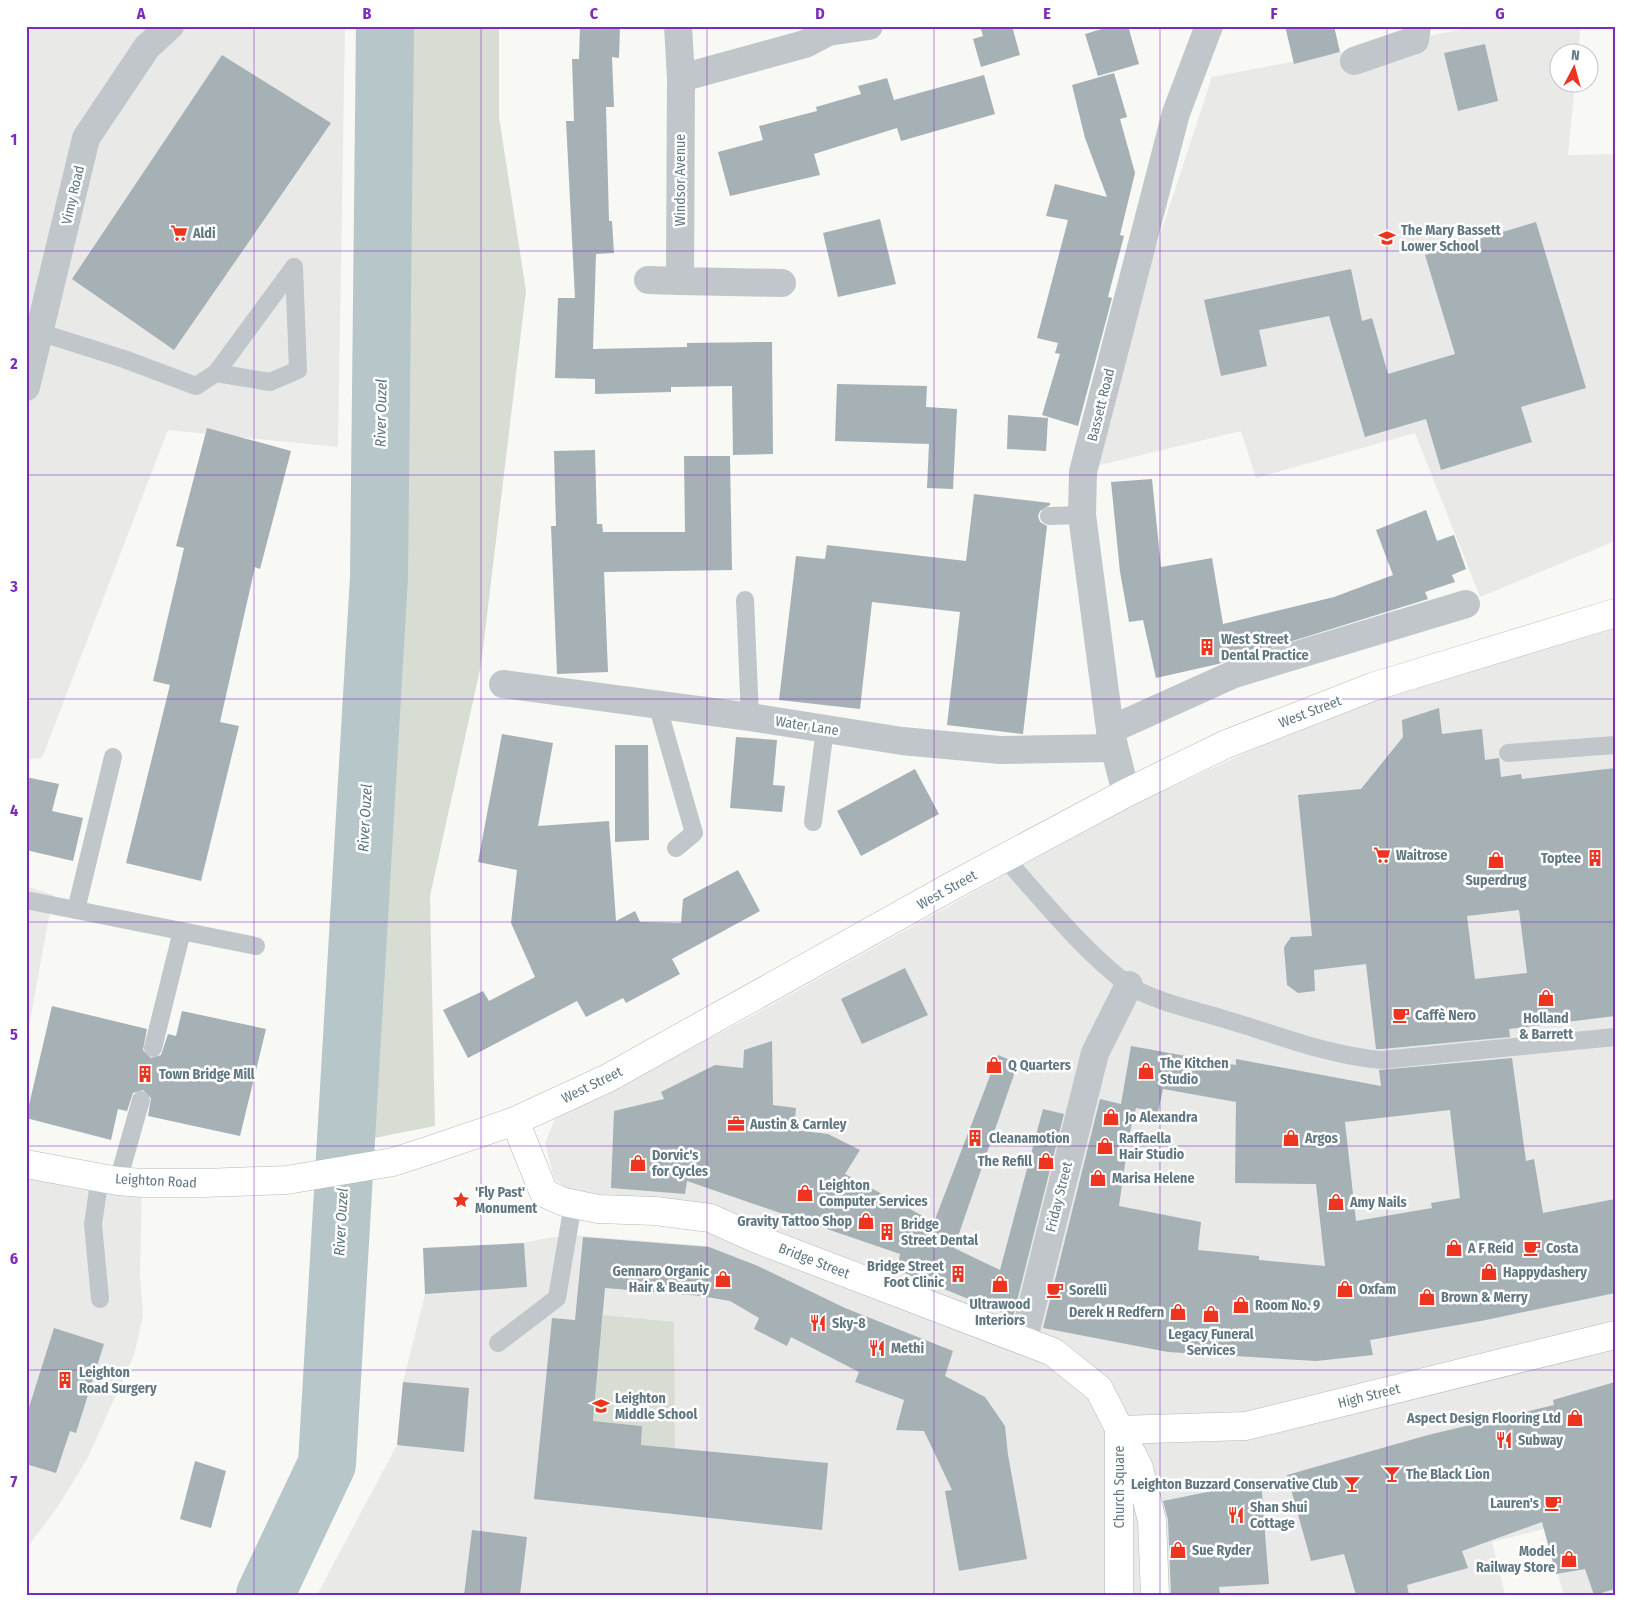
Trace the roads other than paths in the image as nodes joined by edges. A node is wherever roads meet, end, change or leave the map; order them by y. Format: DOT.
graph roads {
  1 [pos="170,26"];
  2 [pos="678,26"];
  3 [pos="869,26"];
  4 [pos="1209,26"];
  5 [pos="1417,26"];
  6 [pos="1354,60"];
  7 [pos="681,78"];
  8 [pos="648,280"];
  9 [pos="680,281"];
  10 [pos="782,283"];
  11 [pos="39,332"];
  12 [pos="216,373"];
  13 [pos="26,388"];
  14 [pos="1082,515"];
  15 [pos="1049,516"];
  16 [pos="745,600"];
  17 [pos="1466,604"];
  18 [pos="1615,613"];
  19 [pos="503,684"];
  20 [pos="657,704"];
  21 [pos="750,717"];
  22 [pos="825,729"];
  23 [pos="1112,739"];
  24 [pos="1615,745"];
  25 [pos="1508,753"];
  26 [pos="113,757"];
  27 [pos="1126,793"];
  28 [pos="813,822"];
  29 [pos="676,848"];
  30 [pos="1005,858"];
  31 [pos="26,900"];
  32 [pos="76,910"];
  33 [pos="182,931"];
  34 [pos="256,946"];
  35 [pos="1129,985"];
  36 [pos="1615,1037"];
  37 [pos="153,1048"];
  38 [pos="141,1100"];
  39 [pos="514,1121"];
  40 [pos="26,1164"];
  41 [pos="109,1179"];
  42 [pos="288,1180"];
  43 [pos="573,1204"];
  44 [pos="100,1300"];
  45 [pos="1027,1326"];
  46 [pos="1615,1335"];
  47 [pos="498,1344"];
  48 [pos="1119,1430"];
  49 [pos="1119,1595"];
  50 [pos="1155,1595"];
  1 -- 11 [label="street, Vimy Road"];
  2 -- 7 [label="street, Windsor Avenue"];
  3 -- 7 [label="street"];
  4 -- 14 [label="street, Bassett Road"];
  5 -- 6 [label="street"];
  7 -- 9 [label="street, Windsor Avenue"];
  8 -- 9 [label="street"];
  9 -- 10 [label="street"];
  11 -- 12 [label="lane"];
  11 -- 13 [label="street, Vimy Road"];
  12 -- 12 [label="lane"];
  14 -- 15 [label="lane"];
  14 -- 23 [label="street, Bassett Road"];
  16 -- 21 [label="lane"];
  17 -- 23 [label="street"];
  18 -- 27 [label="street, West Street"];
  19 -- 20 [label="street, Water Lane"];
  20 -- 21 [label="street, Water Lane"];
  20 -- 29 [label="lane"];
  21 -- 22 [label="street, Water Lane"];
  22 -- 23 [label="street, Water Lane"];
  22 -- 28 [label="lane"];
  23 -- 27 [label="street, Bassett Road"];
  24 -- 25 [label="lane"];
  26 -- 32 [label="lane"];
  27 -- 30 [label="street, West Street"];
  30 -- 35 [label="lane"];
  30 -- 39 [label="street, West Street"];
  31 -- 32 [label="lane"];
  32 -- 33 [label="lane"];
  33 -- 34 [label="lane"];
  33 -- 37 [label="lane"];
  35 -- 36 [label="lane"];
  35 -- 45 [label="street, Friday Street"];
  38 -- 41 [label="lane"];
  39 -- 42 [label="street, West Street"];
  39 -- 43 [label="street, Bridge Street"];
  40 -- 41 [label="street, Leighton Road"];
  41 -- 42 [label="street, Leighton Road"];
  41 -- 44 [label="lane"];
  43 -- 47 [label="lane"];
  43 -- 48 [label="street, Bridge Street"];
  46 -- 48 [label="street, High Street"];
  48 -- 49 [label="street, Church Square"];
  48 -- 50 [label="street, Church Square"];
}
